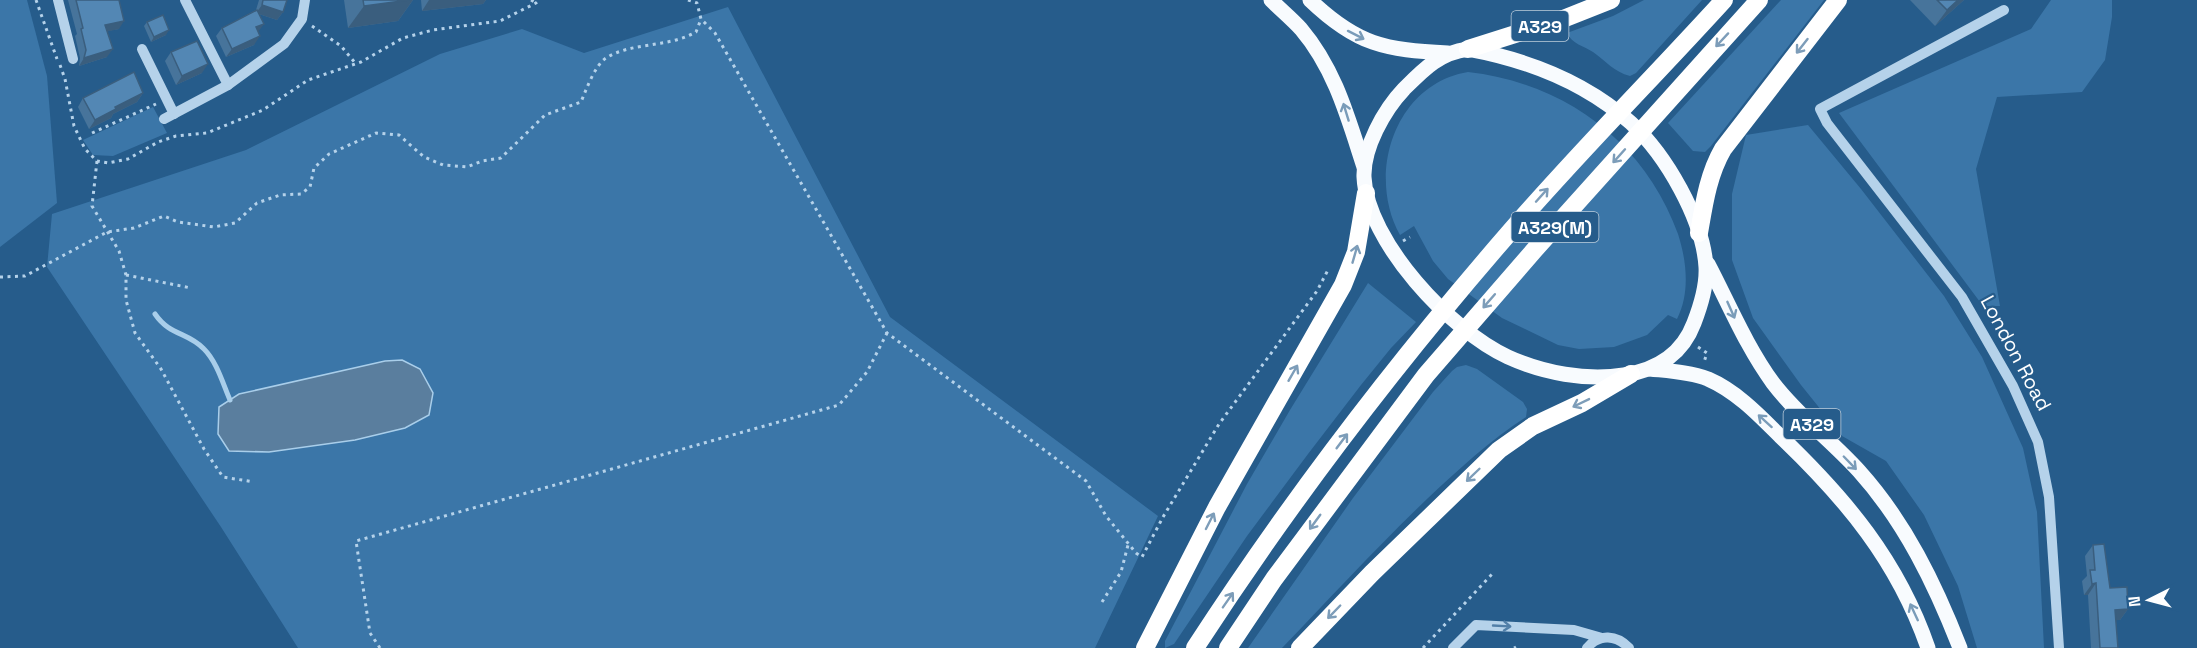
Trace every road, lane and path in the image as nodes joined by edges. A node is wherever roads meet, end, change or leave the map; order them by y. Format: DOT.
graph roads {
  1 [pos="58,0"];
  2 [pos="185,0"];
  3 [pos="305,0"];
  4 [pos="531,0"];
  5 [pos="688,0"];
  6 [pos="1271,0"];
  7 [pos="1310,0"];
  8 [pos="1611,0"];
  9 [pos="1724,0"];
  10 [pos="1759,0"];
  11 [pos="1838,0"];
  12 [pos="536,3"];
  13 [pos="2004,10"];
  14 [pos="302,19"];
  15 [pos="701,19"];
  16 [pos="142,49"];
  17 [pos="1468,49"];
  18 [pos="1448,53"];
  19 [pos="73,59"];
  20 [pos="356,64"];
  21 [pos="228,85"];
  22 [pos="169,116"];
  23 [pos="92,133"];
  24 [pos="97,161"];
  25 [pos="1364,167"];
  26 [pos="1366,192"];
  27 [pos="107,232"];
  28 [pos="1699,233"];
  29 [pos="1410,237"];
  30 [pos="1403,241"];
  31 [pos="1705,258"];
  32 [pos="1331,265"];
  33 [pos="126,275"];
  34 [pos="0,277"];
  35 [pos="191,288"];
  36 [pos="886,333"];
  37 [pos="1699,348"];
  38 [pos="1705,359"];
  39 [pos="1650,369"];
  40 [pos="1631,374"];
  41 [pos="254,482"];
  42 [pos="1128,545"];
  43 [pos="1494,572"];
  44 [pos="1102,602"];
  45 [pos="1602,638"];
  46 [pos="380,648"];
  47 [pos="1145,648"];
  48 [pos="1195,648"];
  49 [pos="1228,648"];
  50 [pos="1300,648"];
  51 [pos="1423,648"];
  52 [pos="1453,648"];
  53 [pos="1587,648"];
  54 [pos="1629,648"];
  55 [pos="1928,648"];
  56 [pos="1960,648"];
  57 [pos="2059,648"];
  1 -- 19 [label="street"];
  2 -- 21 [label="street"];
  3 -- 14 [label="street"];
  4 -- 12 [label="path"];
  5 -- 15 [label="path"];
  25 -- 6 [label="main road, one-way"];
  7 -- 18 [label="main road, one-way"];
  8 -- 17 [label="highway, A329"];
  48 -- 9 [label="highway, A329(M), one-way"];
  10 -- 49 [label="highway, A329(M), one-way"];
  11 -- 28 [label="highway, one-way"];
  13 -- 57 [label="street, London Road"];
  14 -- 20 [label="path"];
  14 -- 21 [label="street"];
  15 -- 27 [label="path"];
  15 -- 36 [label="path"];
  16 -- 22 [label="street"];
  17 -- 18 [label="main road"];
  17 -- 28 [label="main road"];
  18 -- 25 [label="main road"];
  21 -- 22 [label="street"];
  22 -- 23 [label="path"];
  24 -- 27 [label="path"];
  25 -- 26 [label="main road"];
  26 -- 40 [label="main road"];
  47 -- 26 [label="highway, one-way"];
  27 -- 33 [label="path"];
  27 -- 34 [label="path"];
  28 -- 31 [label="main road"];
  29 -- 30 [label="path"];
  31 -- 39 [label="main road"];
  31 -- 56 [label="main road, A329, one-way"];
  32 -- 42 [label="path"];
  33 -- 35 [label="path"];
  33 -- 41 [label="path"];
  36 -- 42 [label="path"];
  36 -- 46 [label="path"];
  37 -- 38 [label="path"];
  39 -- 40 [label="main road"];
  55 -- 39 [label="main road, A329, one-way"];
  40 -- 50 [label="highway, one-way"];
  42 -- 44 [label="path"];
  43 -- 51 [label="path"];
  52 -- 45 [label="street, one-way"];
  45 -- 53 [label="street"];
  45 -- 54 [label="street"];
}
